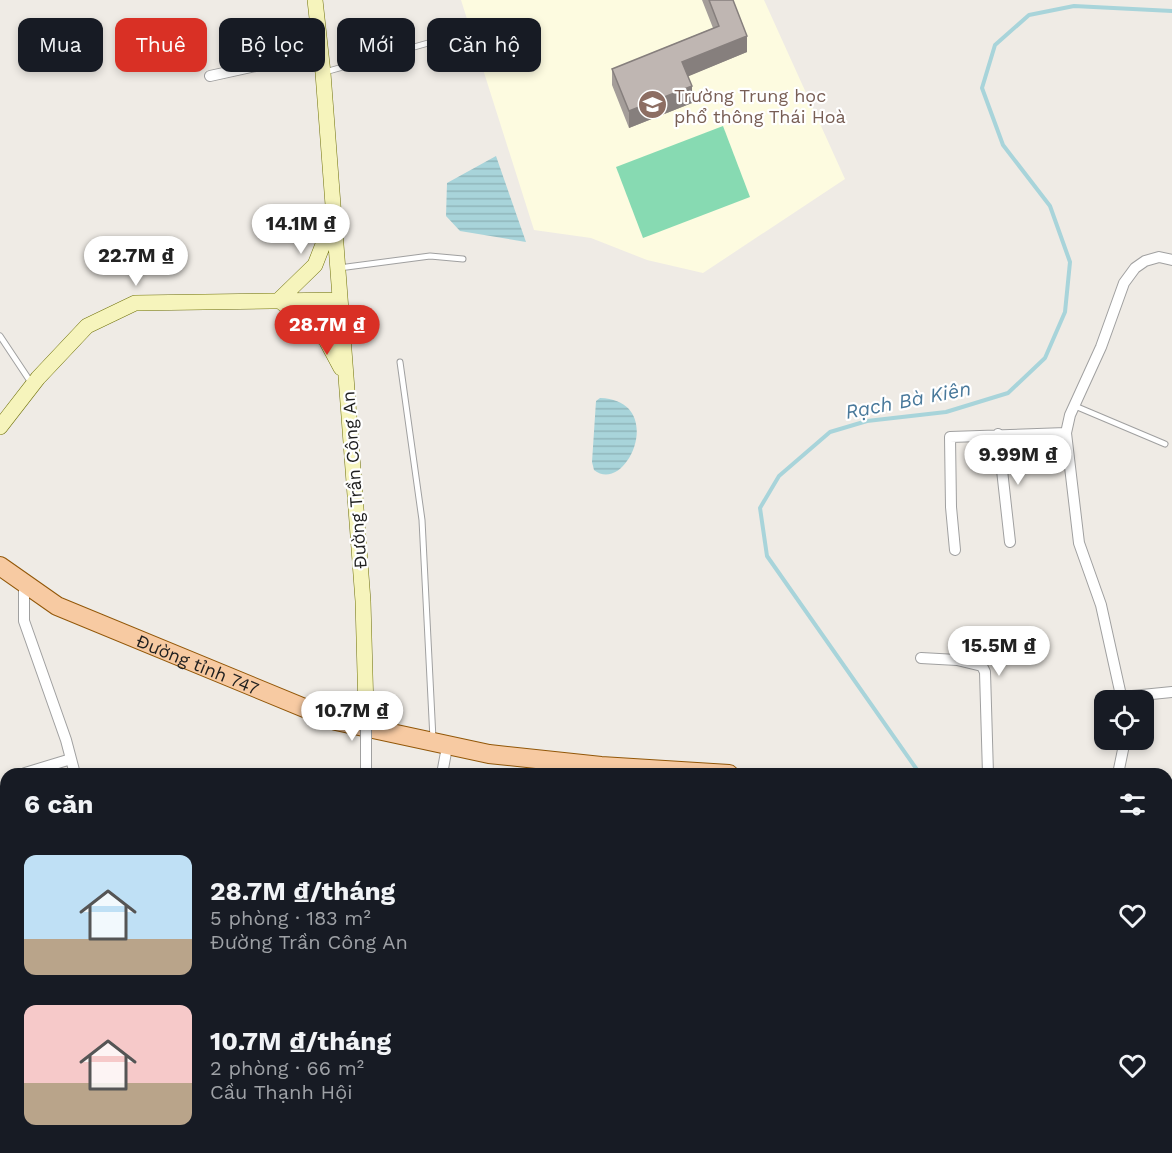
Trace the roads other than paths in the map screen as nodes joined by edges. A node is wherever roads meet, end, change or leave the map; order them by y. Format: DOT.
graph roads {
  1 [pos="315,0"];
  2 [pos="317,18"];
  3 [pos="427,43"];
  4 [pos="228,72"];
  5 [pos="323,73"];
  6 [pos="210,76"];
  7 [pos="333,218"];
  8 [pos="463,259"];
  9 [pos="1172,260"];
  10 [pos="337,268"];
  11 [pos="279,300"];
  12 [pos="339,300"];
  13 [pos="0,336"];
  14 [pos="400,362"];
  15 [pos="33,385"];
  16 [pos="346,385"];
  17 [pos="1075,406"];
  18 [pos="0,427"];
  19 [pos="998,434"];
  20 [pos="1066,434"];
  21 [pos="1165,444"];
  22 [pos="1010,542"];
  23 [pos="955,550"];
  24 [pos="0,566"];
  25 [pos="24,581"];
  26 [pos="921,658"];
  27 [pos="1120,690"];
  28 [pos="1172,692"];
  29 [pos="1154,695"];
  30 [pos="366,710"];
  31 [pos="440,745"];
  32 [pos="1123,750"];
  33 [pos="71,759"];
  34 [pos="41,768"];
  35 [pos="73,768"];
  36 [pos="366,768"];
  37 [pos="442,768"];
  38 [pos="587,768"];
  39 [pos="988,768"];
  40 [pos="1119,768"];
  1 -- 2 [label="street, Đường Trần Công An"];
  3 -- 5 [label="lane"];
  4 -- 6 [label="street"];
  5 -- 7 [label="street, Đường Trần Công An"];
  7 -- 10 [label="street, Đường Trần Công An"];
  7 -- 11 [label="street"];
  8 -- 10 [label="lane"];
  9 -- 17 [label="street"];
  10 -- 12 [label="street, Đường Trần Công An"];
  11 -- 12 [label="street"];
  11 -- 15 [label="street"];
  11 -- 16 [label="street"];
  12 -- 16 [label="street, Đường Trần Công An"];
  13 -- 15 [label="lane"];
  14 -- 31 [label="lane"];
  15 -- 18 [label="street"];
  16 -- 30 [label="street, Đường Trần Công An"];
  17 -- 20 [label="street"];
  17 -- 21 [label="lane"];
  19 -- 20 [label="street"];
  19 -- 22 [label="street"];
  19 -- 23 [label="street"];
  20 -- 27 [label="street"];
  24 -- 25 [label="main road, Đường tỉnh 747"];
  25 -- 31 [label="main road, Đường tỉnh 747"];
  25 -- 33 [label="street"];
  26 -- 39 [label="street"];
  28 -- 29 [label="street"];
  30 -- 36 [label="street, bridge"];
  31 -- 37 [label="street"];
  31 -- 38 [label="main road, Đường tỉnh 747"];
  32 -- 40 [label="street"];
  33 -- 34 [label="street"];
  33 -- 35 [label="street"];
}
